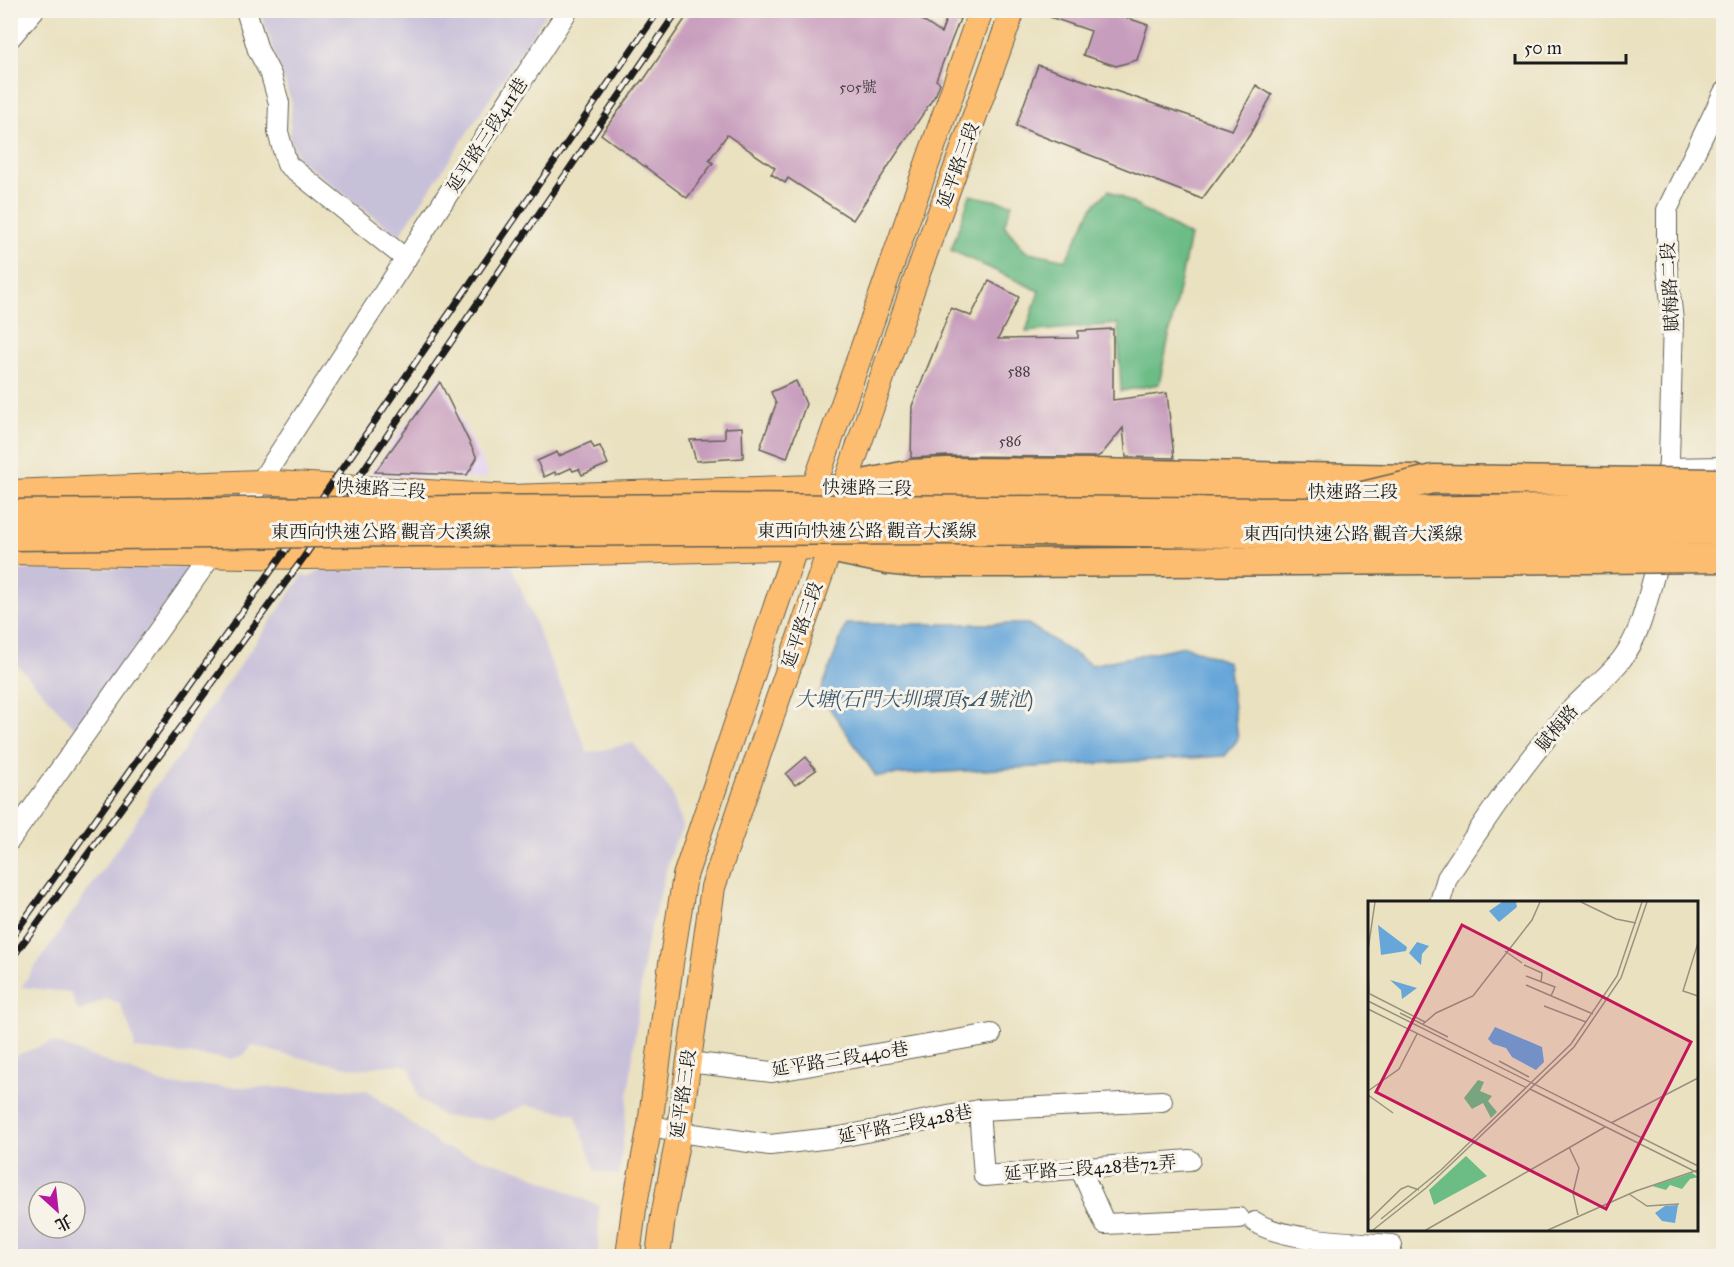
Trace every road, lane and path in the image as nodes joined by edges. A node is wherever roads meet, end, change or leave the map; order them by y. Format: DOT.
graph roads {
  1 [pos="34,10"];
  2 [pos="246,10"];
  3 [pos="568,10"];
  4 [pos="981,10"];
  5 [pos="1013,10"];
  6 [pos="10,38"];
  7 [pos="970,42"];
  8 [pos="998,53"];
  9 [pos="1724,92"];
  10 [pos="406,259"];
  11 [pos="893,262"];
  12 [pos="918,273"];
  13 [pos="1724,467"];
  14 [pos="1668,468"];
  15 [pos="1433,480"];
  16 [pos="259,482"];
  17 [pos="1724,483"];
  18 [pos="813,487"];
  19 [pos="844,488"];
  20 [pos="10,492"];
  21 [pos="650,493"];
  22 [pos="1724,494"];
  23 [pos="1668,495"];
  24 [pos="1724,507"];
  25 [pos="1294,512"];
  26 [pos="10,514"];
  27 [pos="10,523"];
  28 [pos="1724,530"];
  29 [pos="1441,535"];
  30 [pos="10,536"];
  31 [pos="796,548"];
  32 [pos="830,548"];
  33 [pos="1724,550"];
  34 [pos="10,552"];
  35 [pos="35,552"];
  36 [pos="643,552"];
  37 [pos="212,557"];
  38 [pos="1724,558"];
  39 [pos="1658,559"];
  40 [pos="1724,569"];
  41 [pos="10,840"];
  42 [pos="1441,901"];
  43 [pos="991,1034"];
  44 [pos="688,1062"];
  45 [pos="1162,1101"];
  46 [pos="979,1110"];
  47 [pos="650,1125"];
  48 [pos="679,1132"];
  49 [pos="1190,1160"];
  50 [pos="1081,1170"];
  51 [pos="1392,1244"];
  52 [pos="628,1257"];
  53 [pos="658,1257"];
  1 -- 6 [label="street"];
  2 -- 10 [label="street"];
  3 -- 10 [label="street, 延平路三段411巷"];
  4 -- 7 [label="main road, 延平路三段"];
  5 -- 8 [label="main road, 延平路三段"];
  7 -- 8 [label="main road"];
  7 -- 11 [label="main road, 延平路三段"];
  8 -- 12 [label="main road, 延平路三段"];
  9 -- 14 [label="street, 賦梅路二段"];
  10 -- 16 [label="street, 延平路三段411巷"];
  11 -- 12 [label="main road"];
  11 -- 18 [label="main road, 延平路三段"];
  12 -- 19 [label="main road, 延平路三段"];
  13 -- 14 [label="street"];
  14 -- 23 [label="street, 賦梅路二段"];
  15 -- 17 [label="highway, bridge"];
  15 -- 19 [label="highway, bridge"];
  15 -- 25 [label="highway, bridge"];
  16 -- 20 [label="main road, 快速路三段"];
  16 -- 21 [label="main road, 快速路三段"];
  16 -- 37 [label="street, 延平路三段411巷"];
  18 -- 19 [label="main road, 快速路三段"];
  18 -- 21 [label="main road, 快速路三段"];
  18 -- 31 [label="main road, 延平路三段"];
  19 -- 23 [label="main road, 快速路三段"];
  19 -- 32 [label="main road, 延平路三段"];
  21 -- 36 [label="street"];
  22 -- 23 [label="main road, 快速路三段"];
  24 -- 25 [label="highway, 東西向快速公路 觀音大溪線, bridge"];
  25 -- 26 [label="highway, 東西向快速公路 觀音大溪線, bridge"];
  27 -- 35 [label="street"];
  28 -- 29 [label="highway, 東西向快速公路 觀音大溪線, bridge"];
  29 -- 30 [label="highway, 東西向快速公路 觀音大溪線, bridge"];
  29 -- 33 [label="highway, bridge"];
  31 -- 32 [label="main road"];
  31 -- 36 [label="main road"];
  31 -- 47 [label="main road, 延平路三段"];
  32 -- 38 [label="highway, bridge"];
  32 -- 39 [label="main road"];
  32 -- 44 [label="main road, 延平路三段"];
  33 -- 39 [label="main road"];
  34 -- 35 [label="main road"];
  35 -- 37 [label="main road"];
  36 -- 37 [label="main road"];
  37 -- 41 [label="street, 延平路三段411巷"];
  39 -- 40 [label="street"];
  39 -- 42 [label="street, 賦梅路"];
  43 -- 44 [label="street, 延平路三段440巷"];
  44 -- 48 [label="main road, 延平路三段"];
  45 -- 46 [label="street, 延平路三段428巷"];
  46 -- 48 [label="street, 延平路三段428巷"];
  46 -- 50 [label="street, 延平路三段428巷72弄"];
  47 -- 48 [label="street, 延平路三段428巷"];
  47 -- 52 [label="main road, 延平路三段"];
  48 -- 53 [label="main road, 延平路三段"];
  49 -- 50 [label="street, 延平路三段428巷72弄"];
  50 -- 51 [label="street"];
}
